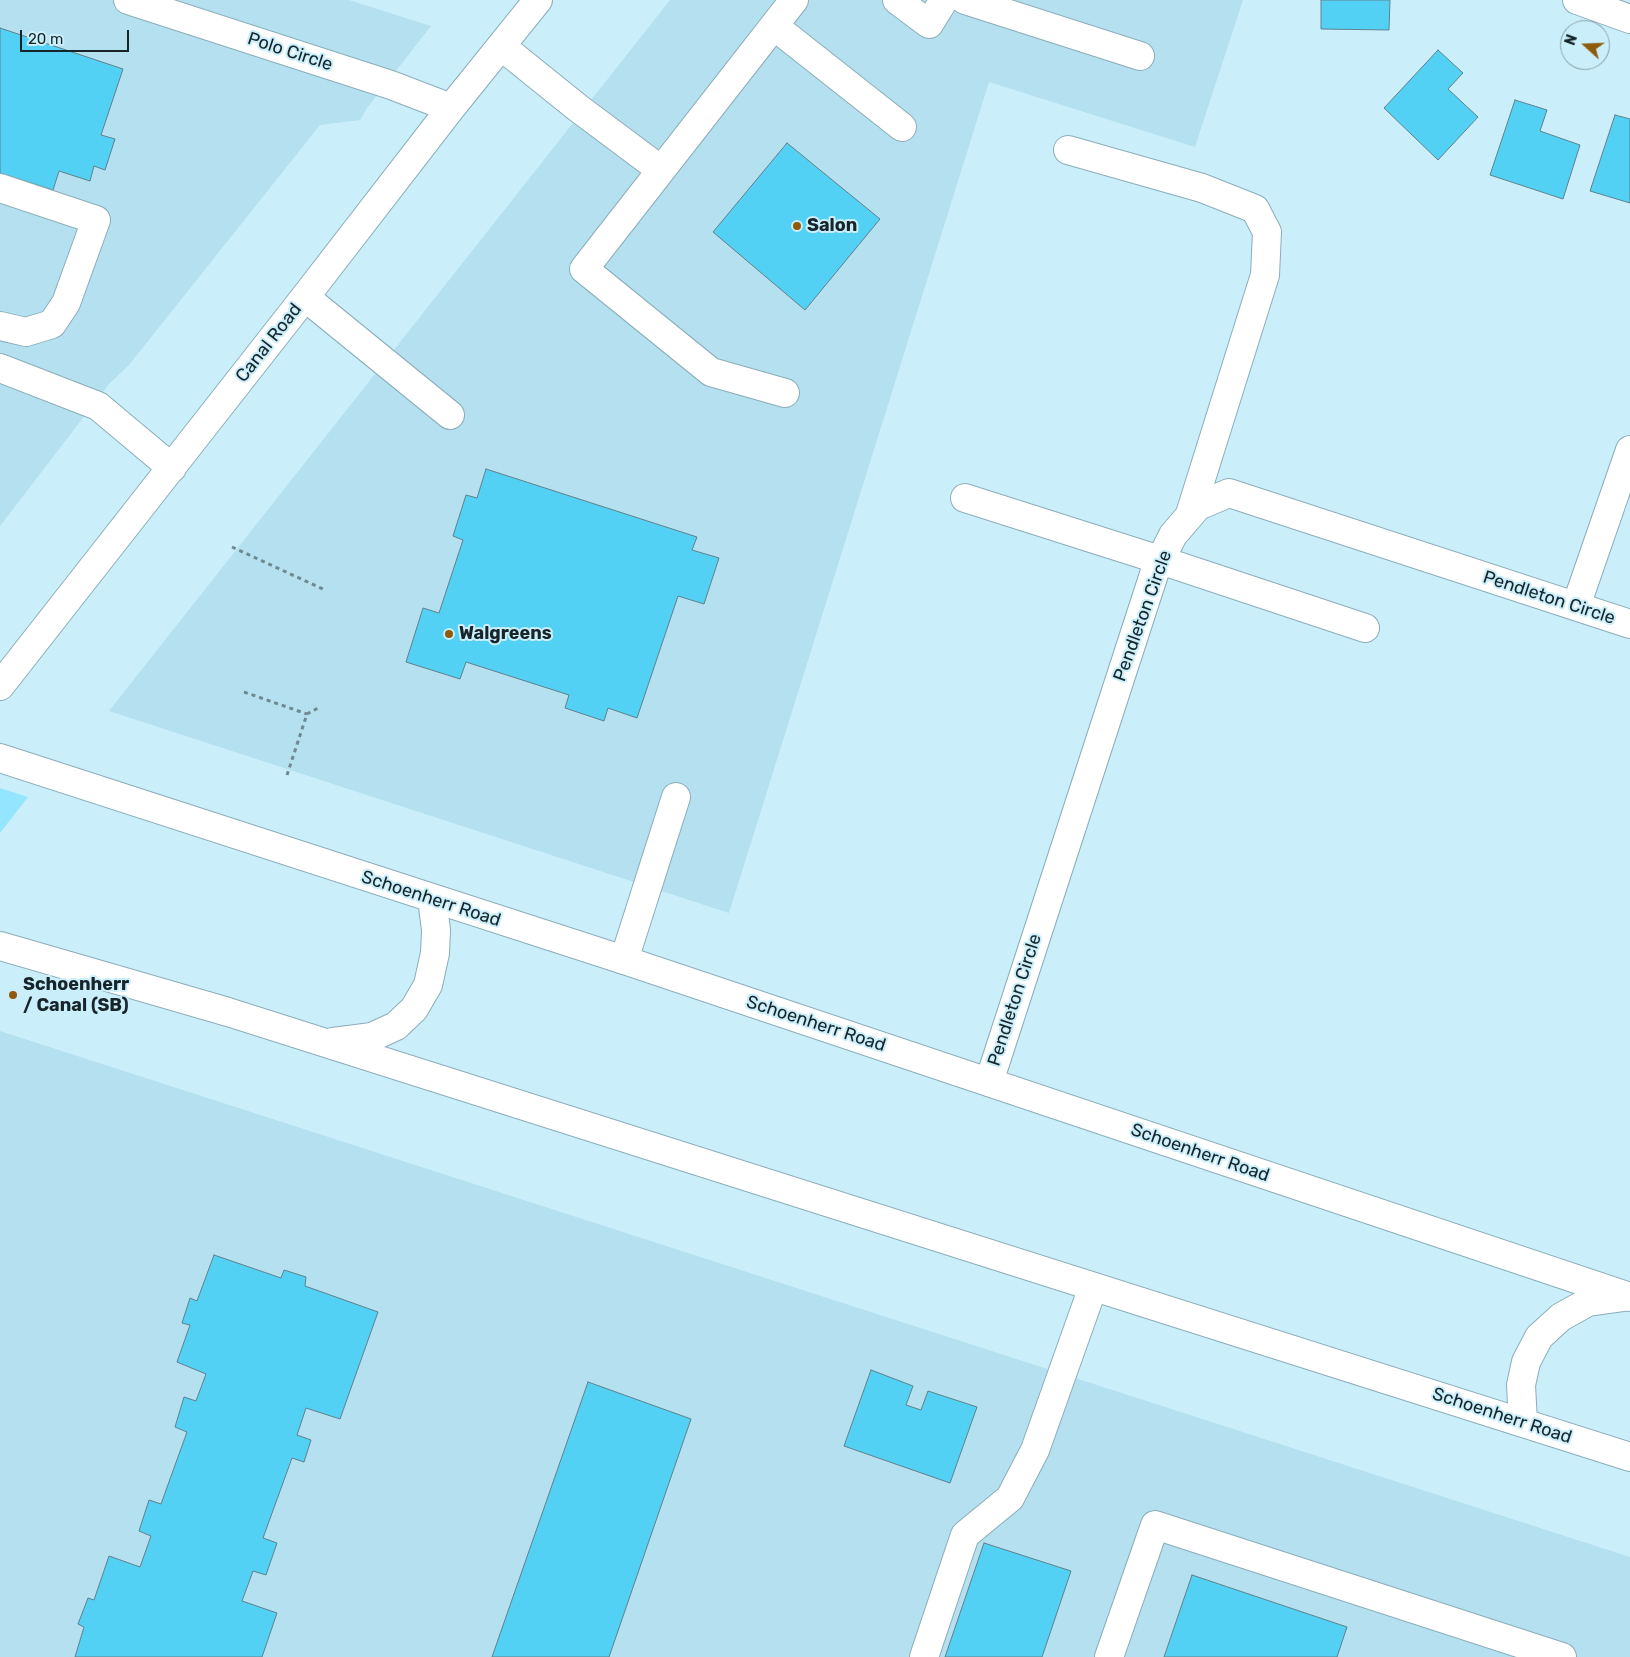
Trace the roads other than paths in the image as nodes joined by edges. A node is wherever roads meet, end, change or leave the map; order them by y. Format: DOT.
graph roads {
  1 [pos="128,0"];
  2 [pos="538,0"];
  3 [pos="794,0"];
  4 [pos="897,0"];
  5 [pos="944,0"];
  6 [pos="964,0"];
  7 [pos="1577,0"];
  8 [pos="1630,19"];
  9 [pos="774,26"];
  10 [pos="501,46"];
  11 [pos="1140,56"];
  12 [pos="451,108"];
  13 [pos="902,127"];
  14 [pos="1068,150"];
  15 [pos="661,170"];
  16 [pos="0,188"];
  17 [pos="305,297"];
  18 [pos="0,326"];
  19 [pos="0,368"];
  20 [pos="785,393"];
  21 [pos="450,415"];
  22 [pos="1630,450"];
  23 [pos="172,468"];
  24 [pos="965,498"];
  25 [pos="1190,514"];
  26 [pos="1160,560"];
  27 [pos="1576,606"];
  28 [pos="1630,624"];
  29 [pos="1365,628"];
  30 [pos="0,686"];
  31 [pos="0,758"];
  32 [pos="676,797"];
  33 [pos="432,899"];
  34 [pos="0,946"];
  35 [pos="624,960"];
  36 [pos="327,1043"];
  37 [pos="988,1082"];
  38 [pos="1093,1287"];
  39 [pos="1630,1297"];
  40 [pos="1523,1422"];
  41 [pos="1630,1457"];
  42 [pos="924,1657"];
  43 [pos="1109,1657"];
  44 [pos="1562,1657"];
  1 -- 12 [label="main road, Polo Circle"];
  2 -- 10 [label="main road, Canal Road"];
  3 -- 9 [label="main road"];
  4 -- 5 [label="main road"];
  6 -- 11 [label="main road"];
  7 -- 8 [label="main road"];
  9 -- 13 [label="main road"];
  9 -- 15 [label="main road"];
  10 -- 12 [label="main road, Canal Road"];
  10 -- 15 [label="main road"];
  12 -- 17 [label="main road, Canal Road"];
  14 -- 25 [label="main road"];
  15 -- 20 [label="main road"];
  16 -- 18 [label="main road"];
  17 -- 21 [label="main road"];
  17 -- 23 [label="main road, Canal Road"];
  19 -- 23 [label="main road"];
  22 -- 27 [label="main road"];
  23 -- 30 [label="main road, Canal Road"];
  24 -- 26 [label="main road"];
  25 -- 26 [label="main road, Pendleton Circle"];
  25 -- 27 [label="main road, Pendleton Circle"];
  26 -- 29 [label="main road"];
  26 -- 37 [label="main road, Pendleton Circle"];
  27 -- 28 [label="main road, Pendleton Circle"];
  31 -- 33 [label="main road, Schoenherr Road"];
  32 -- 35 [label="main road"];
  33 -- 35 [label="main road, Schoenherr Road"];
  33 -- 36 [label="main road"];
  34 -- 36 [label="main road, Schoenherr Road"];
  35 -- 37 [label="main road, Schoenherr Road"];
  36 -- 38 [label="main road, Schoenherr Road"];
  37 -- 39 [label="main road, Schoenherr Road"];
  38 -- 40 [label="main road, Schoenherr Road"];
  38 -- 42 [label="main road"];
  39 -- 40 [label="main road"];
  40 -- 41 [label="main road, Schoenherr Road"];
  43 -- 44 [label="main road"];
}
